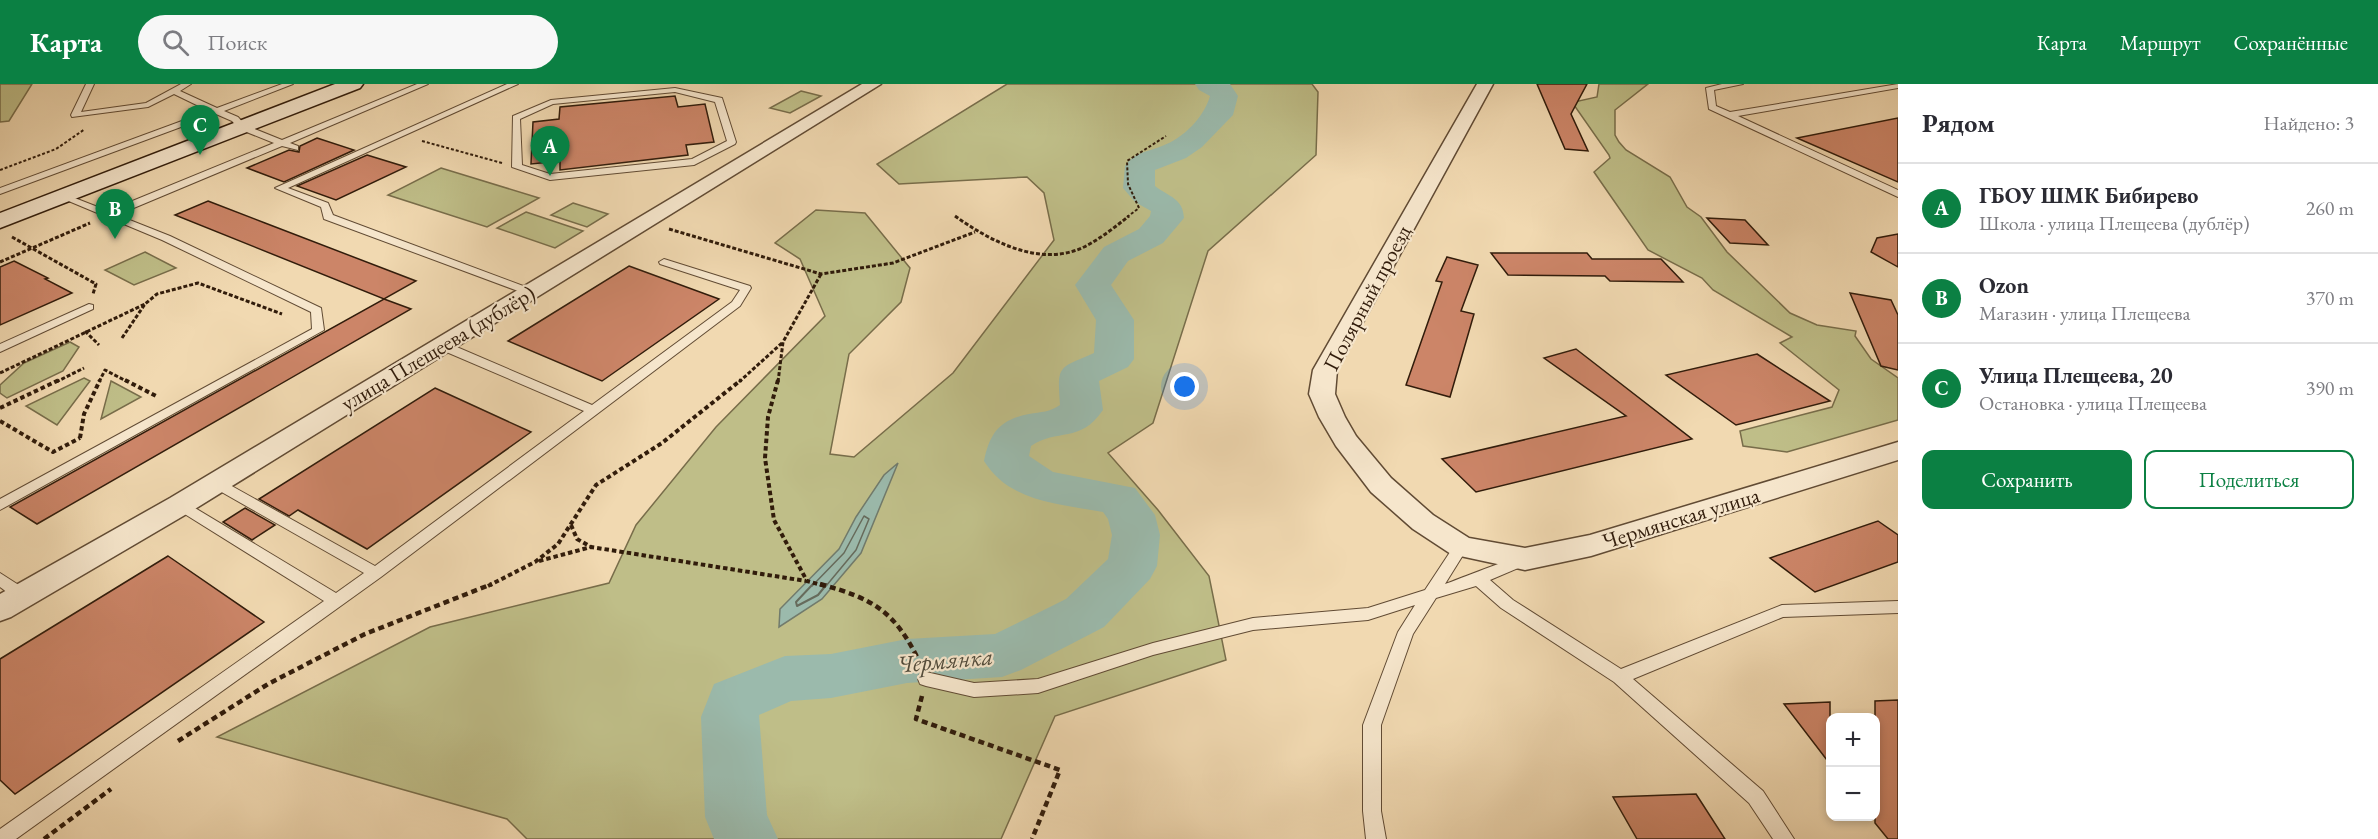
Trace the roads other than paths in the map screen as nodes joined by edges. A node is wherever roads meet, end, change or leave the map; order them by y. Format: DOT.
graph roads {
  1 [pos="90,84"];
  2 [pos="187,84"];
  3 [pos="289,84"];
  4 [pos="353,84"];
  5 [pos="424,84"];
  6 [pos="513,84"];
  7 [pos="605,84"];
  8 [pos="873,84"];
  9 [pos="1485,84"];
  10 [pos="1739,84"];
  11 [pos="1898,86"];
  12 [pos="173,90"];
  13 [pos="606,97"];
  14 [pos="217,111"];
  15 [pos="1729,115"];
  16 [pos="242,127"];
  17 [pos="280,142"];
  18 [pos="295,148"];
  19 [pos="319,156"];
  20 [pos="334,162"];
  21 [pos="0,190"];
  22 [pos="1898,194"];
  23 [pos="64,197"];
  24 [pos="107,215"];
  25 [pos="4,229"];
  26 [pos="664,262"];
  27 [pos="530,292"];
  28 [pos="89,307"];
  29 [pos="441,345"];
  30 [pos="0,348"];
  31 [pos="594,411"];
  32 [pos="1898,451"];
  33 [pos="216,483"];
  34 [pos="0,505"];
  35 [pos="180,505"];
  36 [pos="1461,547"];
  37 [pos="1525,559"];
  38 [pos="376,573"];
  39 [pos="0,579"];
  40 [pos="1479,579"];
  41 [pos="1431,593"];
  42 [pos="24,595"];
  43 [pos="336,601"];
  44 [pos="1898,607"];
  45 [pos="0,609"];
  46 [pos="1620,677"];
  47 [pos="926,679"];
  48 [pos="1,839"];
  49 [pos="1376,839"];
  50 [pos="1784,839"];
  1 -- 12 [label="lane"];
  2 -- 12 [label="lane"];
  3 -- 14 [label="lane"];
  4 -- 16 [label="main road"];
  5 -- 17 [label="lane"];
  6 -- 20 [label="lane"];
  7 -- 13 [label="lane"];
  8 -- 27 [label="street, улица Плещеева (дублёр)"];
  9 -- 36 [label="street, Полярный проезд"];
  10 -- 15 [label="lane"];
  11 -- 15 [label="lane"];
  12 -- 14 [label="lane"];
  13 -- 13 [label="lane"];
  14 -- 16 [label="lane"];
  14 -- 21 [label="lane"];
  15 -- 22 [label="lane"];
  16 -- 17 [label="lane"];
  16 -- 23 [label="main road"];
  17 -- 18 [label="lane"];
  17 -- 24 [label="lane"];
  19 -- 20 [label="lane"];
  20 -- 27 [label="lane"];
  23 -- 24 [label="lane"];
  23 -- 25 [label="main road"];
  24 -- 34 [label="lane"];
  26 -- 31 [label="lane"];
  27 -- 29 [label="street, улица Плещеева (дублёр)"];
  28 -- 30 [label="lane"];
  29 -- 31 [label="lane"];
  29 -- 33 [label="street, улица Плещеева (дублёр)"];
  31 -- 38 [label="lane"];
  32 -- 37 [label="street, Чермянская улица"];
  33 -- 35 [label="street, улица Плещеева (дублёр)"];
  33 -- 38 [label="lane"];
  35 -- 42 [label="street, улица Плещеева (дублёр)"];
  35 -- 43 [label="lane"];
  36 -- 37 [label="street, Чермянская улица"];
  36 -- 41 [label="lane"];
  37 -- 40 [label="lane"];
  38 -- 43 [label="lane"];
  39 -- 42 [label="lane"];
  40 -- 41 [label="lane"];
  40 -- 46 [label="lane"];
  41 -- 47 [label="lane"];
  41 -- 49 [label="lane"];
  42 -- 45 [label="street, улица Плещеева (дублёр)"];
  43 -- 48 [label="lane"];
  44 -- 46 [label="lane"];
  46 -- 50 [label="lane"];
}
